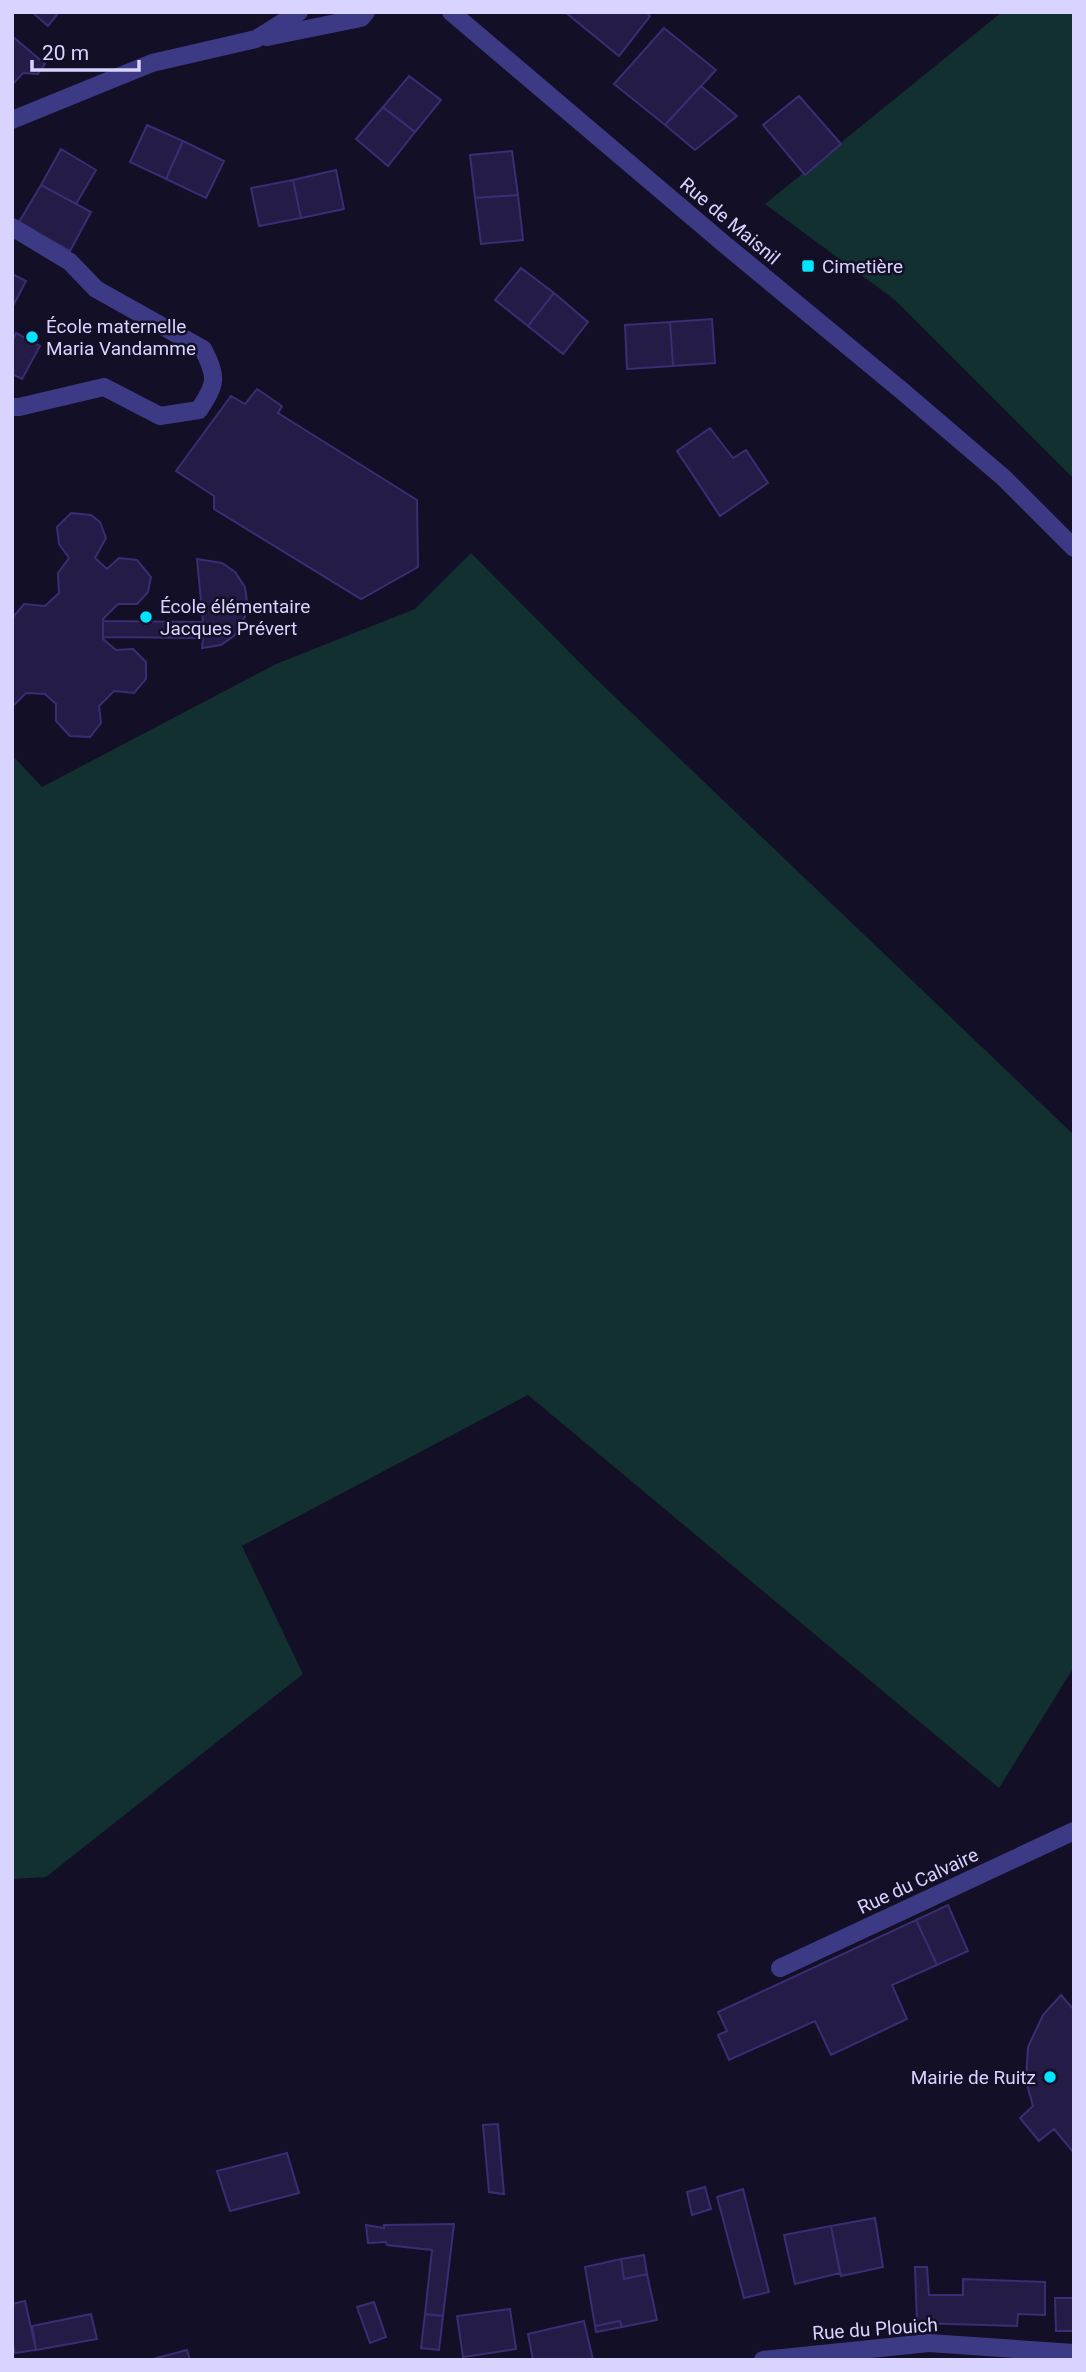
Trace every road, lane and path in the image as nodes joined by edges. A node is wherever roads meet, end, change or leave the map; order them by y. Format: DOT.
graph roads {
  1 [pos="299,12"];
  2 [pos="366,12"];
  3 [pos="451,12"];
  4 [pos="256,39"];
  5 [pos="12,120"];
  6 [pos="12,227"];
  7 [pos="12,407"];
  8 [pos="1074,548"];
  9 [pos="1074,1831"];
  10 [pos="780,1968"];
  11 [pos="1074,2353"];
  12 [pos="763,2360"];
  1 -- 4 [label="street"];
  2 -- 4 [label="street"];
  3 -- 8 [label="street, Rue de Maisnil"];
  4 -- 5 [label="street"];
  6 -- 7 [label="street"];
  9 -- 10 [label="street, Rue du Calvaire"];
  11 -- 12 [label="street, Rue du Plouich"];
}
